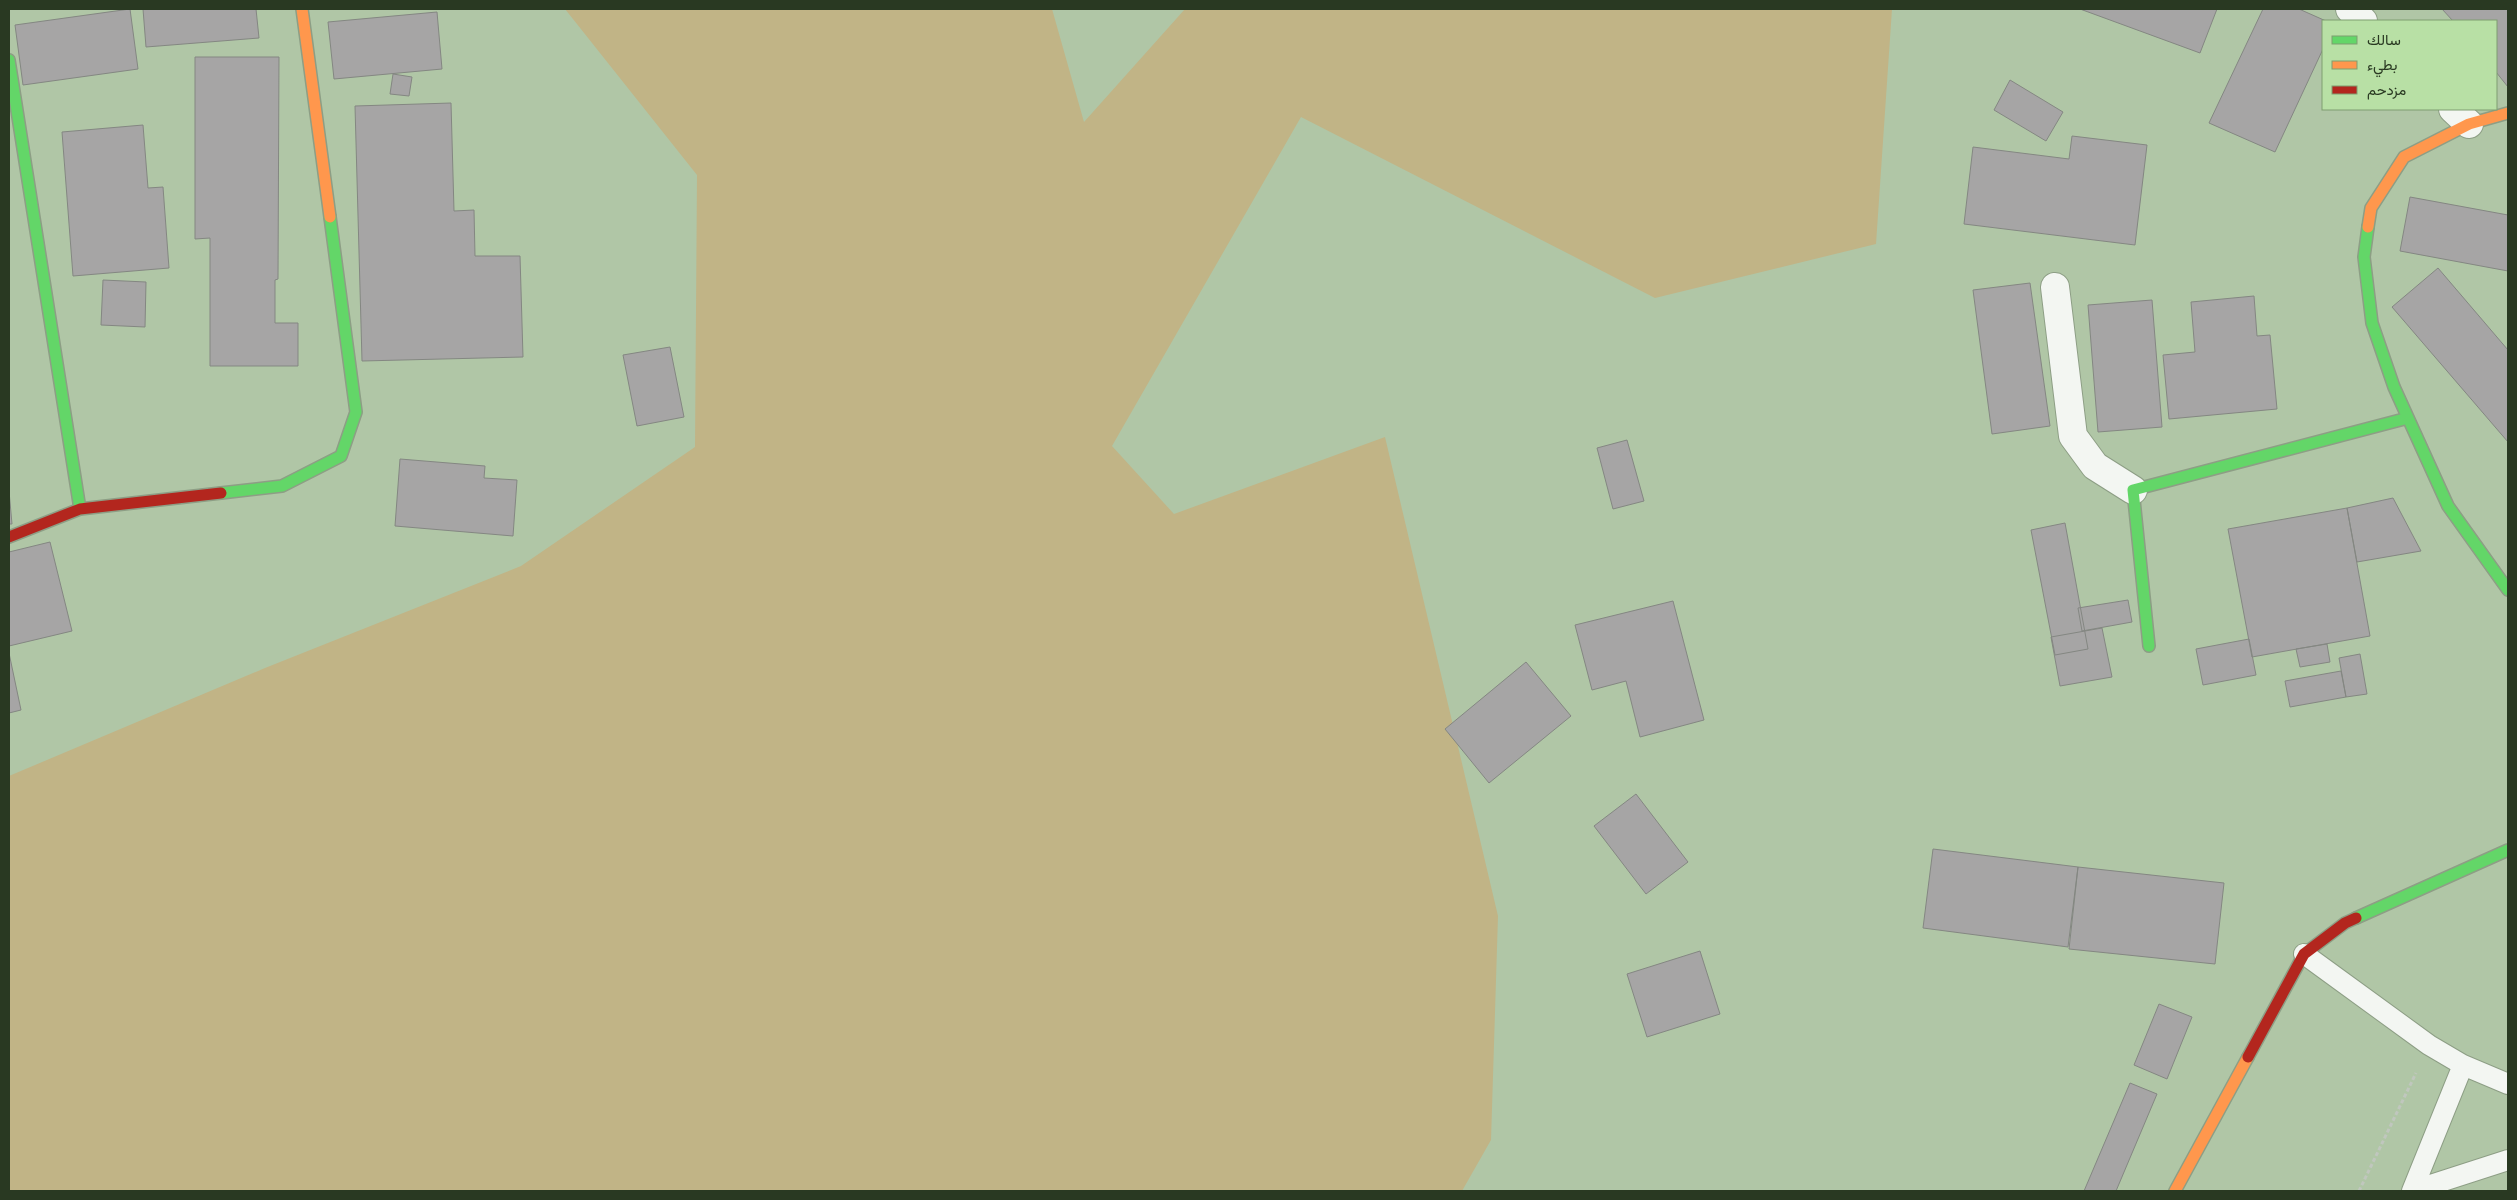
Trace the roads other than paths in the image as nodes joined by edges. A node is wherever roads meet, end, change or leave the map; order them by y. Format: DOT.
graph roads {
  1 [pos="302,9"];
  2 [pos="2350,9"];
  3 [pos="2363,20"];
  4 [pos="9,60"];
  5 [pos="2508,113"];
  6 [pos="2461,116"];
  7 [pos="2055,288"];
  8 [pos="2408,418"];
  9 [pos="2133,490"];
  10 [pos="80,509"];
  11 [pos="9,537"];
  12 [pos="2508,590"];
  13 [pos="2149,646"];
  14 [pos="2508,850"];
  15 [pos="2304,954"];
  16 [pos="2463,1065"];
  17 [pos="2508,1084"];
  18 [pos="2508,1160"];
  19 [pos="2175,1191"];
  20 [pos="2412,1191"];
  1 -- 10 [label="street"];
  2 -- 3 [label="street"];
  4 -- 10 [label="street"];
  5 -- 6 [label="street"];
  6 -- 8 [label="street"];
  7 -- 9 [label="street"];
  8 -- 9 [label="street"];
  8 -- 12 [label="street"];
  9 -- 13 [label="street"];
  10 -- 11 [label="street"];
  14 -- 15 [label="street"];
  15 -- 16 [label="lane"];
  15 -- 19 [label="street"];
  16 -- 17 [label="lane"];
  16 -- 20 [label="lane"];
  18 -- 20 [label="lane"];
}
